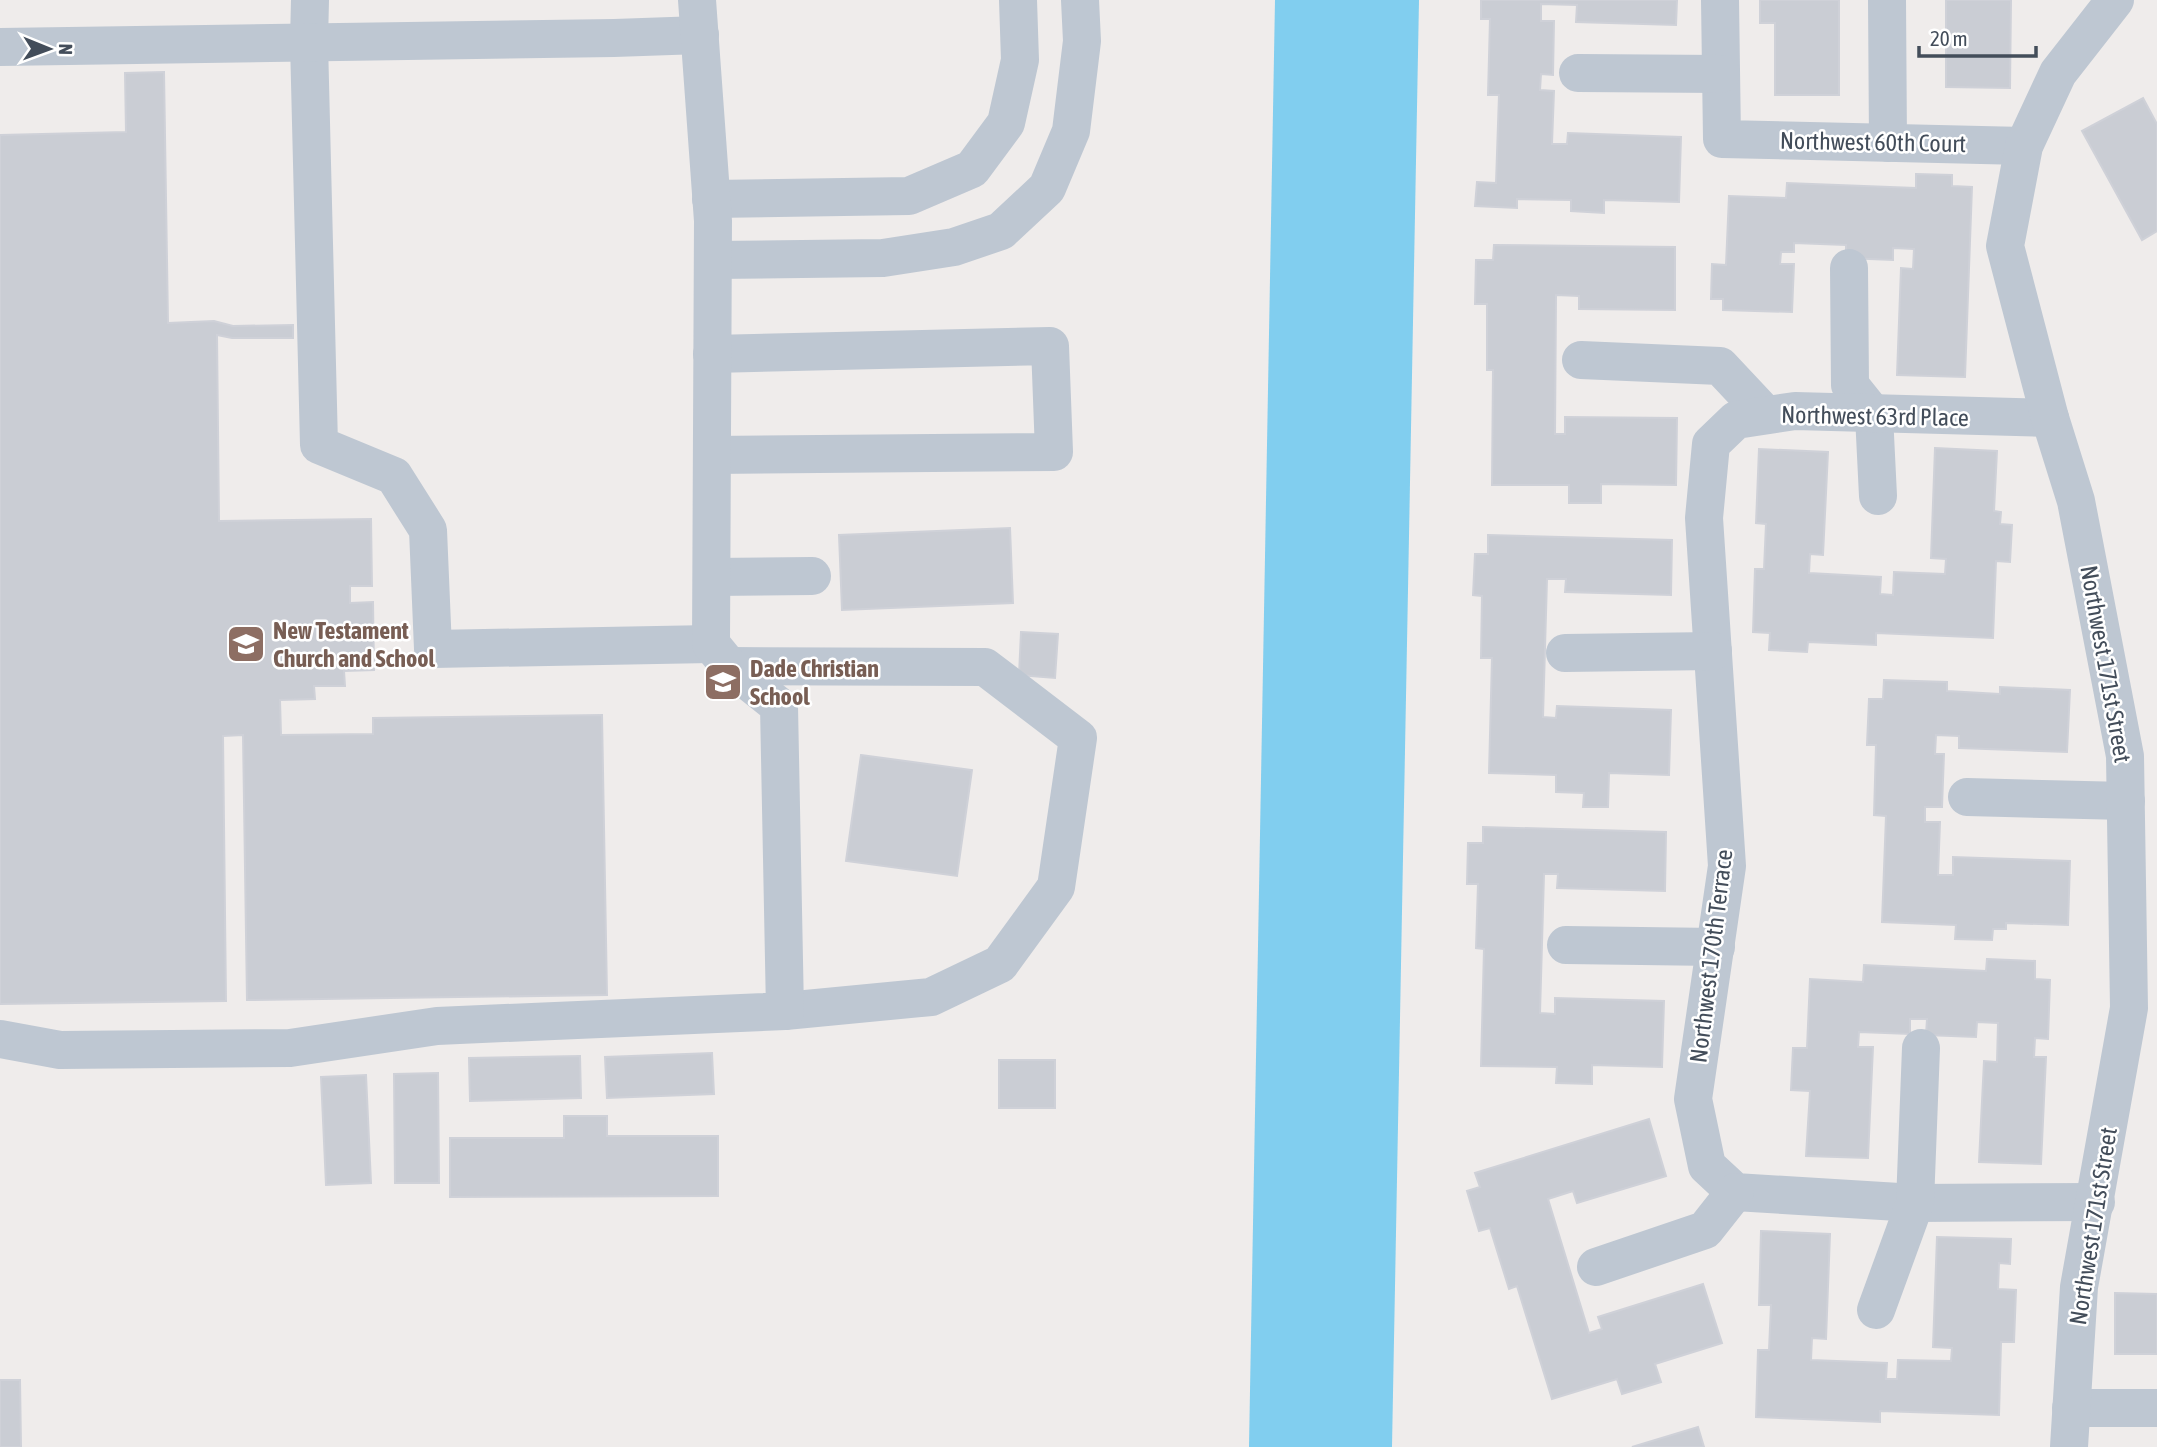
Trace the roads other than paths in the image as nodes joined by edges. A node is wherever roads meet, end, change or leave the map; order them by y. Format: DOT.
graph roads {
  1 [pos="310,0"];
  2 [pos="1018,0"];
  3 [pos="1080,0"];
  4 [pos="1720,0"];
  5 [pos="1887,0"];
  6 [pos="2115,0"];
  7 [pos="698,18"];
  8 [pos="309,42"];
  9 [pos="0,47"];
  10 [pos="1578,73"];
  11 [pos="1721,74"];
  12 [pos="1888,143"];
  13 [pos="2024,146"];
  14 [pos="711,199"];
  15 [pos="713,260"];
  16 [pos="1849,268"];
  17 [pos="712,354"];
  18 [pos="1581,360"];
  19 [pos="1766,415"];
  20 [pos="1874,415"];
  21 [pos="2050,418"];
  22 [pos="1712,444"];
  23 [pos="712,455"];
  24 [pos="1878,496"];
  25 [pos="812,576"];
  26 [pos="712,578"];
  27 [pos="1713,650"];
  28 [pos="1565,653"];
  29 [pos="720,655"];
  30 [pos="1967,797"];
  31 [pos="2126,801"];
  32 [pos="1566,945"];
  33 [pos="1716,947"];
  34 [pos="785,1011"];
  35 [pos="0,1039"];
  36 [pos="1921,1048"];
  37 [pos="1735,1192"];
  38 [pos="2096,1202"];
  39 [pos="1915,1203"];
  40 [pos="1596,1267"];
  41 [pos="1876,1310"];
  42 [pos="2071,1408"];
  43 [pos="2157,1408"];
  44 [pos="2069,1447"];
  1 -- 8 [label="street"];
  2 -- 14 [label="street"];
  3 -- 15 [label="street"];
  4 -- 11 [label="street"];
  5 -- 12 [label="street"];
  6 -- 13 [label="street, Northwest 171st Street"];
  7 -- 8 [label="street"];
  7 -- 14 [label="street"];
  8 -- 9 [label="street"];
  8 -- 29 [label="street"];
  10 -- 11 [label="street"];
  11 -- 12 [label="street, Northwest 60th Court"];
  12 -- 13 [label="street, Northwest 60th Court"];
  13 -- 21 [label="street, Northwest 171st Street"];
  14 -- 15 [label="street"];
  15 -- 17 [label="street"];
  16 -- 20 [label="street"];
  17 -- 23 [label="street"];
  17 -- 23 [label="street"];
  18 -- 19 [label="street"];
  19 -- 20 [label="street, Northwest 63rd Place"];
  19 -- 22 [label="street, Northwest 63rd Place"];
  20 -- 21 [label="street, Northwest 63rd Place"];
  20 -- 24 [label="street"];
  21 -- 31 [label="street, Northwest 171st Street"];
  22 -- 27 [label="street, Northwest 170th Terrace"];
  23 -- 26 [label="street"];
  25 -- 26 [label="street"];
  26 -- 29 [label="street"];
  27 -- 28 [label="street"];
  27 -- 33 [label="street, Northwest 170th Terrace"];
  29 -- 34 [label="street"];
  29 -- 34 [label="street"];
  30 -- 31 [label="street"];
  31 -- 38 [label="street, Northwest 171st Street"];
  32 -- 33 [label="street"];
  33 -- 37 [label="street, Northwest 170th Terrace"];
  34 -- 35 [label="street"];
  36 -- 39 [label="street"];
  37 -- 39 [label="street"];
  37 -- 40 [label="street"];
  38 -- 39 [label="street"];
  38 -- 42 [label="street, Northwest 171st Street"];
  39 -- 41 [label="street"];
  42 -- 43 [label="street"];
  42 -- 44 [label="street, Northwest 171st Street"];
}
